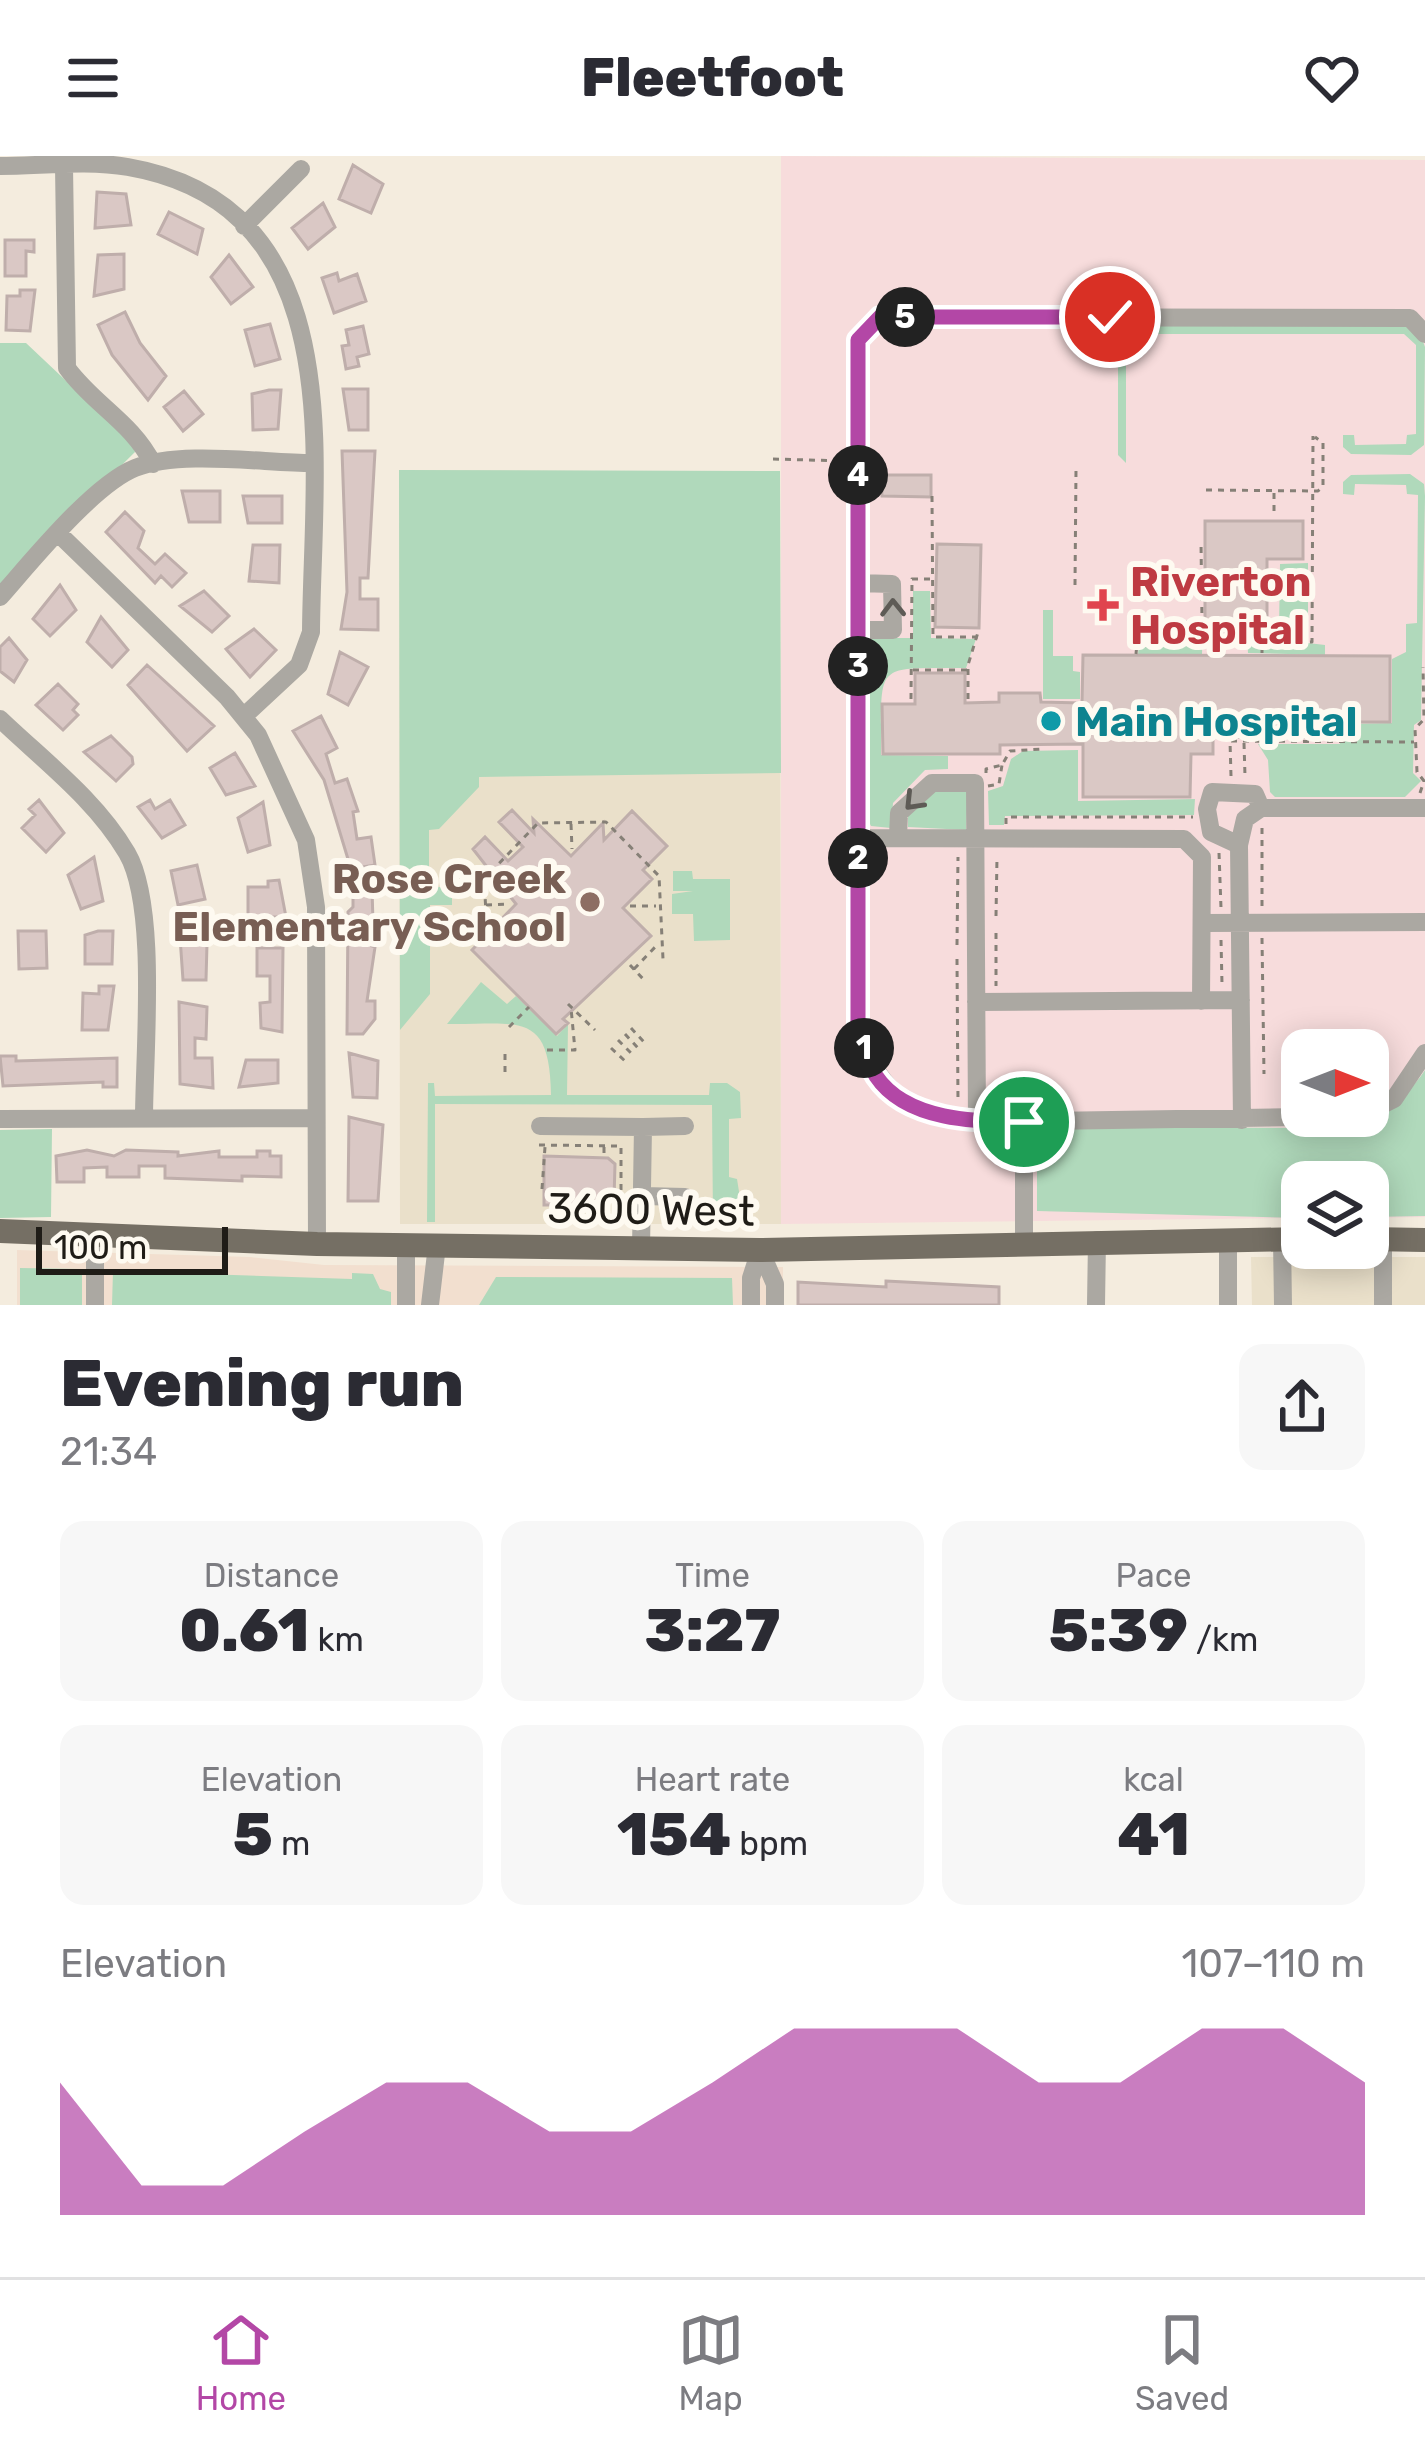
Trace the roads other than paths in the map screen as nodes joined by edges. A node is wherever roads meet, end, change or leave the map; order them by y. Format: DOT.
graph roads {
  1 [pos="0,166"];
  2 [pos="64,166"];
  3 [pos="301,170"];
  4 [pos="244,226"];
  5 [pos="1425,334"];
  6 [pos="312,463"];
  7 [pos="153,464"];
  8 [pos="60,535"];
  9 [pos="858,583"];
  10 [pos="0,597"];
  11 [pos="858,630"];
  12 [pos="244,717"];
  13 [pos="0,719"];
  14 [pos="1419,804"];
  15 [pos="1262,814"];
  16 [pos="984,833"];
  17 [pos="898,837"];
  18 [pos="858,838"];
  19 [pos="1239,845"];
  20 [pos="1202,922"];
  21 [pos="1240,922"];
  22 [pos="1425,922"];
  23 [pos="1241,1000"];
  24 [pos="1201,1001"];
  25 [pos="976,1002"];
  26 [pos="1425,1053"];
  27 [pos="1389,1102"];
  28 [pos="314,1118"];
  29 [pos="0,1119"];
  30 [pos="144,1119"];
  31 [pos="1281,1119"];
  32 [pos="1242,1120"];
  33 [pos="977,1122"];
  34 [pos="1024,1122"];
  35 [pos="643,1126"];
  36 [pos="685,1126"];
  37 [pos="541,1139"];
  38 [pos="642,1196"];
  39 [pos="685,1197"];
  40 [pos="0,1231"];
  41 [pos="95,1233"];
  42 [pos="1228,1238"];
  43 [pos="1281,1239"];
  44 [pos="1096,1240"];
  45 [pos="1389,1240"];
  46 [pos="1425,1240"];
  47 [pos="1024,1241"];
  48 [pos="316,1244"];
  49 [pos="406,1244"];
  50 [pos="436,1245"];
  51 [pos="641,1248"];
  52 [pos="760,1250"];
  53 [pos="1288,1269"];
  54 [pos="1379,1269"];
  55 [pos="95,1305"];
  56 [pos="406,1305"];
  57 [pos="430,1305"];
  58 [pos="751,1305"];
  59 [pos="776,1305"];
  60 [pos="1096,1305"];
  61 [pos="1228,1305"];
  62 [pos="1283,1305"];
  63 [pos="1383,1305"];
  1 -- 2 [label="street"];
  2 -- 4 [label="street"];
  2 -- 7 [label="street"];
  3 -- 4 [label="street"];
  4 -- 6 [label="street"];
  5 -- 9 [label="street"];
  6 -- 7 [label="street"];
  6 -- 12 [label="street"];
  7 -- 8 [label="street"];
  8 -- 10 [label="street"];
  8 -- 12 [label="street"];
  9 -- 11 [label="street"];
  11 -- 9 [label="street, one-way"];
  11 -- 18 [label="street"];
  12 -- 28 [label="street"];
  13 -- 30 [label="street"];
  14 -- 15 [label="street"];
  15 -- 19 [label="street"];
  15 -- 19 [label="street"];
  16 -- 17 [label="street"];
  16 -- 17 [label="street, one-way"];
  16 -- 20 [label="street"];
  16 -- 25 [label="street"];
  17 -- 18 [label="street"];
  18 -- 33 [label="street"];
  19 -- 21 [label="street"];
  20 -- 21 [label="street"];
  20 -- 24 [label="street"];
  21 -- 22 [label="street"];
  21 -- 23 [label="street"];
  23 -- 24 [label="street"];
  23 -- 32 [label="street"];
  24 -- 25 [label="street"];
  25 -- 33 [label="street"];
  26 -- 27 [label="street"];
  28 -- 30 [label="street"];
  28 -- 48 [label="street"];
  29 -- 30 [label="street"];
  31 -- 32 [label="street"];
  32 -- 34 [label="street"];
  33 -- 34 [label="street"];
  34 -- 47 [label="street"];
  35 -- 36 [label="street"];
  35 -- 37 [label="street"];
  35 -- 38 [label="street"];
  38 -- 39 [label="street"];
  38 -- 51 [label="street"];
  40 -- 41 [label="main road, 3600 West"];
  41 -- 48 [label="main road, 3600 West"];
  41 -- 55 [label="street"];
  42 -- 43 [label="main road, 3600 West"];
  42 -- 44 [label="main road, 3600 West"];
  42 -- 61 [label="street"];
  44 -- 47 [label="main road, 3600 West"];
  44 -- 60 [label="street"];
  45 -- 46 [label="main road"];
  47 -- 52 [label="main road, 3600 West"];
  48 -- 49 [label="main road, 3600 West"];
  49 -- 50 [label="main road, 3600 West"];
  49 -- 56 [label="street"];
  50 -- 51 [label="main road, 3600 West"];
  50 -- 57 [label="street"];
  51 -- 52 [label="main road, 3600 West"];
  52 -- 58 [label="street"];
  52 -- 59 [label="street"];
  53 -- 62 [label="street"];
  54 -- 63 [label="street"];
}
